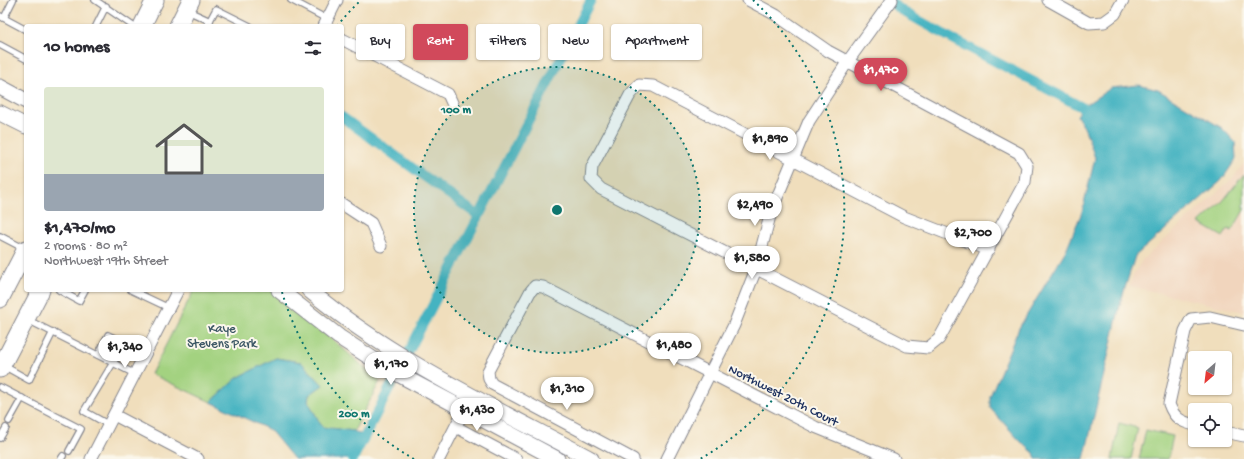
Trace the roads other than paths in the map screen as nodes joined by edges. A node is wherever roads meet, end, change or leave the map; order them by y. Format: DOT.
graph roads {
  1 [pos="13,0"];
  2 [pos="95,0"];
  3 [pos="155,0"];
  4 [pos="291,0"];
  5 [pos="748,0"];
  6 [pos="892,0"];
  7 [pos="1048,0"];
  8 [pos="1123,0"];
  9 [pos="336,1"];
  10 [pos="189,5"];
  11 [pos="106,6"];
  12 [pos="2,17"];
  13 [pos="326,23"];
  14 [pos="97,24"];
  15 [pos="130,24"];
  16 [pos="143,24"];
  17 [pos="179,24"];
  18 [pos="208,24"];
  19 [pos="246,24"];
  20 [pos="24,29"];
  21 [pos="344,39"];
  22 [pos="0,45"];
  23 [pos="24,58"];
  24 [pos="848,61"];
  25 [pos="0,87"];
  26 [pos="24,100"];
  27 [pos="453,105"];
  28 [pos="0,113"];
  29 [pos="24,125"];
  30 [pos="792,159"];
  31 [pos="344,205"];
  32 [pos="0,236"];
  33 [pos="381,246"];
  34 [pos="24,248"];
  35 [pos="989,250"];
  36 [pos="24,253"];
  37 [pos="756,269"];
  38 [pos="40,292"];
  39 [pos="63,292"];
  40 [pos="84,292"];
  41 [pos="135,292"];
  42 [pos="177,292"];
  43 [pos="282,292"];
  44 [pos="311,292"];
  45 [pos="0,299"];
  46 [pos="169,308"];
  47 [pos="26,319"];
  48 [pos="1244,325"];
  49 [pos="53,332"];
  50 [pos="98,355"];
  51 [pos="114,362"];
  52 [pos="1,367"];
  53 [pos="710,373"];
  54 [pos="135,374"];
  55 [pos="0,387"];
  56 [pos="22,398"];
  57 [pos="464,410"];
  58 [pos="111,420"];
  59 [pos="9,421"];
  60 [pos="1188,423"];
  61 [pos="456,427"];
  62 [pos="6,428"];
  63 [pos="1232,433"];
  64 [pos="1244,436"];
  65 [pos="0,438"];
  66 [pos="69,451"];
  67 [pos="91,459"];
  68 [pos="198,459"];
  69 [pos="439,459"];
  70 [pos="516,459"];
  71 [pos="557,459"];
  72 [pos="591,459"];
  73 [pos="633,459"];
  74 [pos="666,459"];
  75 [pos="894,459"];
  1 -- 12 [label="lane"];
  2 -- 11 [label="lane"];
  3 -- 16 [label="main road"];
  4 -- 13 [label="lane"];
  5 -- 24 [label="street"];
  6 -- 24 [label="street"];
  7 -- 8 [label="street"];
  9 -- 13 [label="street"];
  10 -- 17 [label="main road"];
  10 -- 18 [label="lane"];
  11 -- 14 [label="lane"];
  11 -- 15 [label="lane"];
  12 -- 20 [label="lane"];
  18 -- 19 [label="lane"];
  21 -- 27 [label="street"];
  22 -- 23 [label="lane"];
  24 -- 30 [label="street"];
  24 -- 35 [label="street"];
  25 -- 26 [label="main road"];
  28 -- 29 [label="main road"];
  30 -- 35 [label="street"];
  30 -- 37 [label="street"];
  30 -- 37 [label="street"];
  31 -- 33 [label="street"];
  32 -- 34 [label="lane"];
  35 -- 37 [label="street"];
  36 -- 45 [label="main road"];
  37 -- 53 [label="street"];
  38 -- 47 [label="main road"];
  39 -- 40 [label="lane"];
  41 -- 46 [label="lane"];
  42 -- 46 [label="street"];
  43 -- 57 [label="main road"];
  44 -- 72 [label="main road"];
  46 -- 54 [label="street"];
  47 -- 49 [label="lane"];
  47 -- 52 [label="main road"];
  48 -- 60 [label="street"];
  49 -- 50 [label="lane"];
  49 -- 52 [label="lane"];
  50 -- 51 [label="lane"];
  50 -- 51 [label="lane"];
  51 -- 54 [label="lane"];
  51 -- 58 [label="lane"];
  53 -- 73 [label="street, Northwest 20th Court"];
  53 -- 74 [label="street"];
  53 -- 75 [label="street, Northwest 20th Court"];
  54 -- 58 [label="street"];
  55 -- 56 [label="lane"];
  56 -- 59 [label="lane"];
  56 -- 66 [label="lane"];
  57 -- 61 [label="street"];
  57 -- 71 [label="main road"];
  58 -- 67 [label="street"];
  58 -- 68 [label="street"];
  61 -- 69 [label="street"];
  61 -- 70 [label="street"];
  62 -- 65 [label="lane"];
  63 -- 64 [label="street"];
}
